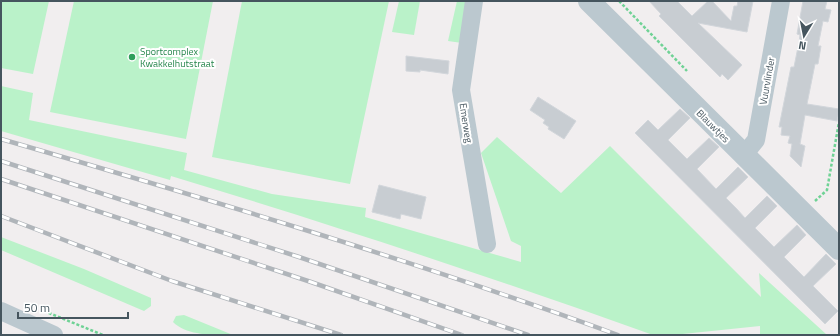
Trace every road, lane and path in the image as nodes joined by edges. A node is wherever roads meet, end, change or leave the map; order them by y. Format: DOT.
graph roads {
  1 [pos="474,1"];
  2 [pos="589,1"];
  3 [pos="781,1"];
  4 [pos="839,122"];
  5 [pos="743,156"];
  6 [pos="814,202"];
  7 [pos="487,244"];
  8 [pos="839,249"];
  9 [pos="38,309"];
  10 [pos="1,311"];
  11 [pos="1,320"];
  12 [pos="27,324"];
  13 [pos="54,335"];
  14 [pos="103,335"];
  1 -- 7 [label="street, Emerweg"];
  2 -- 5 [label="street, Blauwtjes"];
  3 -- 5 [label="street, Vuurvlinder"];
  4 -- 6 [label="path"];
  5 -- 8 [label="street, Blauwtjes"];
  9 -- 14 [label="path"];
  10 -- 12 [label="street"];
  11 -- 12 [label="street"];
  12 -- 13 [label="street"];
}
